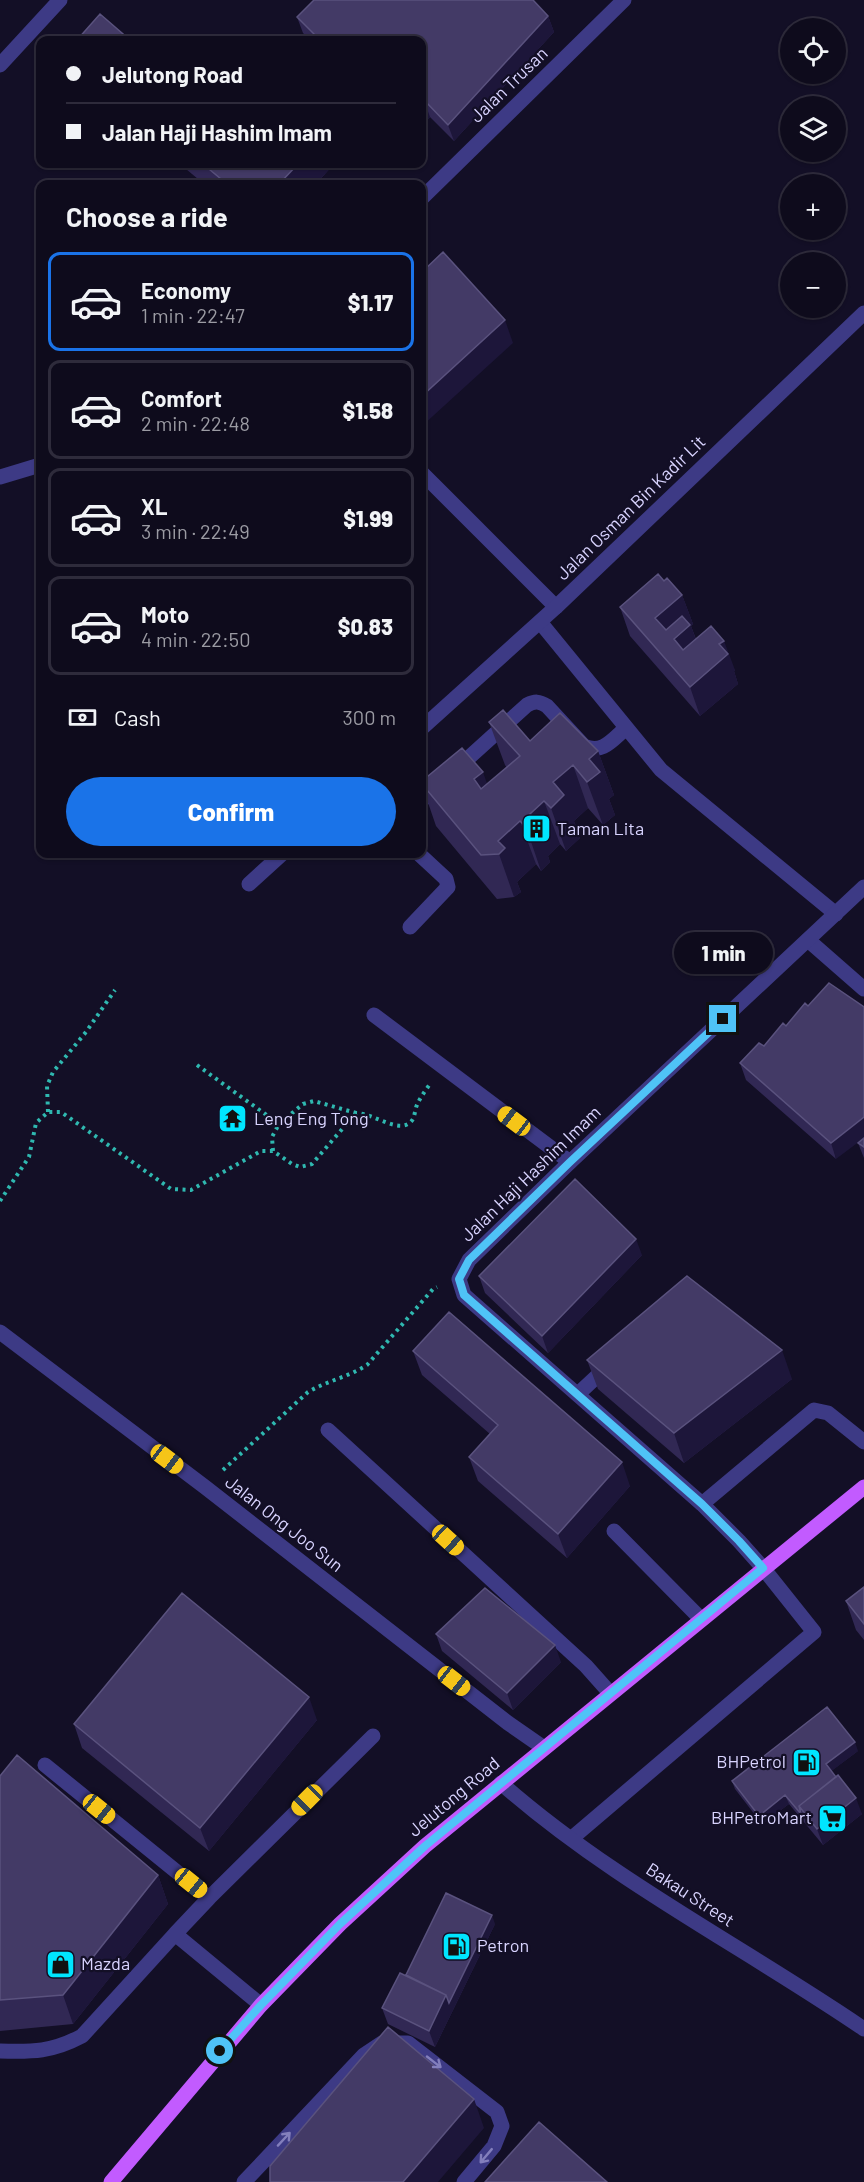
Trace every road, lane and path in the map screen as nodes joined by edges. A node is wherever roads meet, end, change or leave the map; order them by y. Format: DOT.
graph roads {
  1 [pos="60,0"];
  2 [pos="624,0"];
  3 [pos="0,65"];
  4 [pos="426,194"];
  5 [pos="864,313"];
  6 [pos="36,466"];
  7 [pos="0,477"];
  8 [pos="426,477"];
  9 [pos="556,607"];
  10 [pos="540,622"];
  11 [pos="426,724"];
  12 [pos="626,728"];
  13 [pos="426,796"];
  14 [pos="278,858"];
  15 [pos="423,858"];
  16 [pos="249,884"];
  17 [pos="864,887"];
  18 [pos="836,914"];
  19 [pos="410,927"];
  20 [pos="808,940"];
  21 [pos="864,989"];
  22 [pos="115,990"];
  23 [pos="374,1015"];
  24 [pos="197,1065"];
  25 [pos="441,1065"];
  26 [pos="48,1112"];
  27 [pos="356,1113"];
  28 [pos="279,1124"];
  29 [pos="273,1151"];
  30 [pos="570,1162"];
  31 [pos="0,1202"];
  32 [pos="459,1279"];
  33 [pos="0,1332"];
  34 [pos="621,1353"];
  35 [pos="578,1394"];
  36 [pos="328,1430"];
  37 [pos="864,1442"];
  38 [pos="205,1487"];
  39 [pos="864,1488"];
  40 [pos="702,1504"];
  41 [pos="614,1531"];
  42 [pos="763,1568"];
  43 [pos="701,1619"];
  44 [pos="610,1693"];
  45 [pos="373,1736"];
  46 [pos="544,1748"];
  47 [pos="45,1765"];
  48 [pos="501,1783"];
  49 [pos="572,1838"];
  50 [pos="209,1898"];
  51 [pos="175,1934"];
  52 [pos="261,2005"];
  53 [pos="863,2027"];
  54 [pos="0,2051"];
  55 [pos="111,2182"];
  56 [pos="244,2182"];
  57 [pos="464,2182"];
  1 -- 3 [label="street"];
  2 -- 4 [label="street, Jalan Trusan"];
  5 -- 9 [label="street, Jalan Osman Bin Kadir Lit"];
  6 -- 7 [label="street"];
  8 -- 9 [label="street"];
  9 -- 10 [label="street, Jalan Osman Bin Kadir Lit"];
  10 -- 11 [label="street, Jalan Osman Bin Kadir Lit"];
  10 -- 12 [label="street"];
  12 -- 13 [label="street"];
  12 -- 18 [label="street"];
  14 -- 16 [label="street"];
  15 -- 19 [label="street"];
  17 -- 18 [label="street, Jalan Haji Hashim Imam"];
  18 -- 20 [label="street, Jalan Haji Hashim Imam"];
  20 -- 21 [label="street"];
  20 -- 30 [label="street, Jalan Haji Hashim Imam"];
  22 -- 26 [label="path"];
  23 -- 25 [label="street"];
  24 -- 28 [label="path"];
  25 -- 27 [label="path"];
  25 -- 30 [label="street"];
  26 -- 29 [label="path"];
  26 -- 31 [label="path"];
  27 -- 28 [label="path"];
  27 -- 29 [label="path"];
  28 -- 29 [label="path"];
  30 -- 32 [label="street, Jalan Haji Hashim Imam"];
  32 -- 35 [label="street"];
  32 -- 38 [label="path"];
  33 -- 38 [label="street, Jalan Ong Joo Sun"];
  34 -- 35 [label="street"];
  35 -- 40 [label="street"];
  36 -- 44 [label="street"];
  37 -- 40 [label="street"];
  38 -- 46 [label="street, Jalan Ong Joo Sun"];
  39 -- 42 [label="main road, Jelutong Road"];
  40 -- 42 [label="street"];
  41 -- 43 [label="street"];
  42 -- 43 [label="main road, Jelutong Road"];
  42 -- 49 [label="street"];
  43 -- 44 [label="main road, Jelutong Road"];
  44 -- 46 [label="main road, Jelutong Road"];
  45 -- 50 [label="street"];
  46 -- 48 [label="main road, Jelutong Road"];
  47 -- 50 [label="street"];
  48 -- 49 [label="street, Bakau Street"];
  48 -- 52 [label="main road, Jelutong Road"];
  49 -- 53 [label="street, Bakau Street"];
  50 -- 51 [label="street"];
  51 -- 52 [label="street"];
  51 -- 54 [label="street"];
  52 -- 55 [label="main road, Jelutong Road"];
  56 -- 57 [label="street, one-way"];
}
